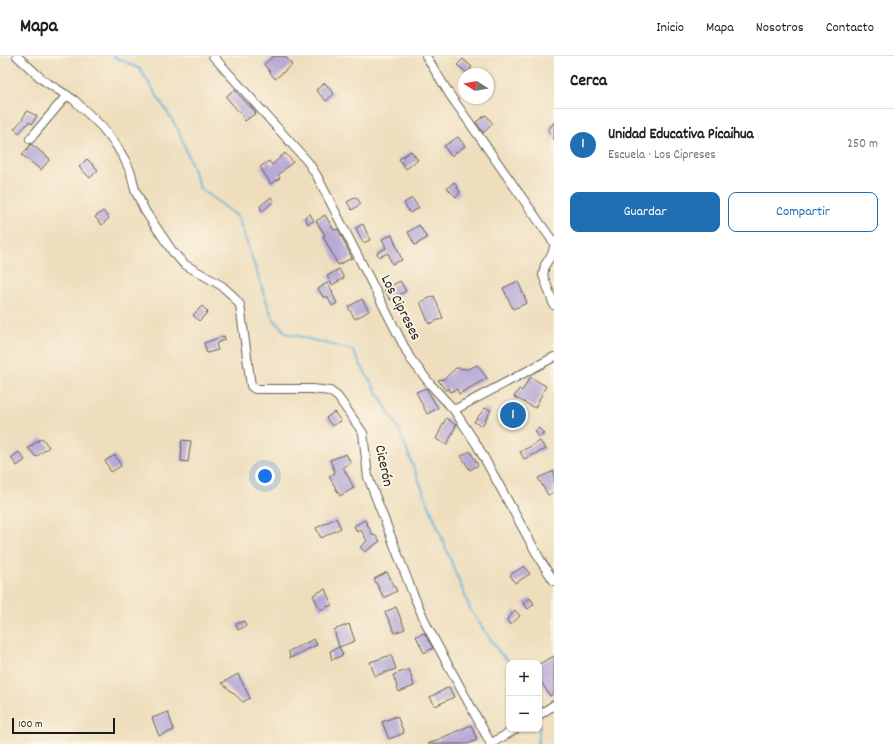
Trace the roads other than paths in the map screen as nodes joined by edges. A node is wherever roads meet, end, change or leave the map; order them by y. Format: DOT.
graph roads {
  1 [pos="17,56"];
  2 [pos="213,56"];
  3 [pos="426,56"];
  4 [pos="67,95"];
  5 [pos="30,139"];
  6 [pos="554,243"];
  7 [pos="554,247"];
  8 [pos="554,305"];
  9 [pos="554,357"];
  10 [pos="454,410"];
  11 [pos="554,581"];
  12 [pos="554,704"];
  13 [pos="542,713"];
  14 [pos="511,732"];
  15 [pos="491,744"];
  1 -- 4 [label="street"];
  2 -- 10 [label="street, Los Cipreses"];
  3 -- 6 [label="street"];
  4 -- 5 [label="street"];
  4 -- 15 [label="street, Cicerón"];
  7 -- 8 [label="street"];
  9 -- 10 [label="street"];
  10 -- 11 [label="street, Los Cipreses"];
  12 -- 13 [label="street"];
  14 -- 15 [label="street"];
}
